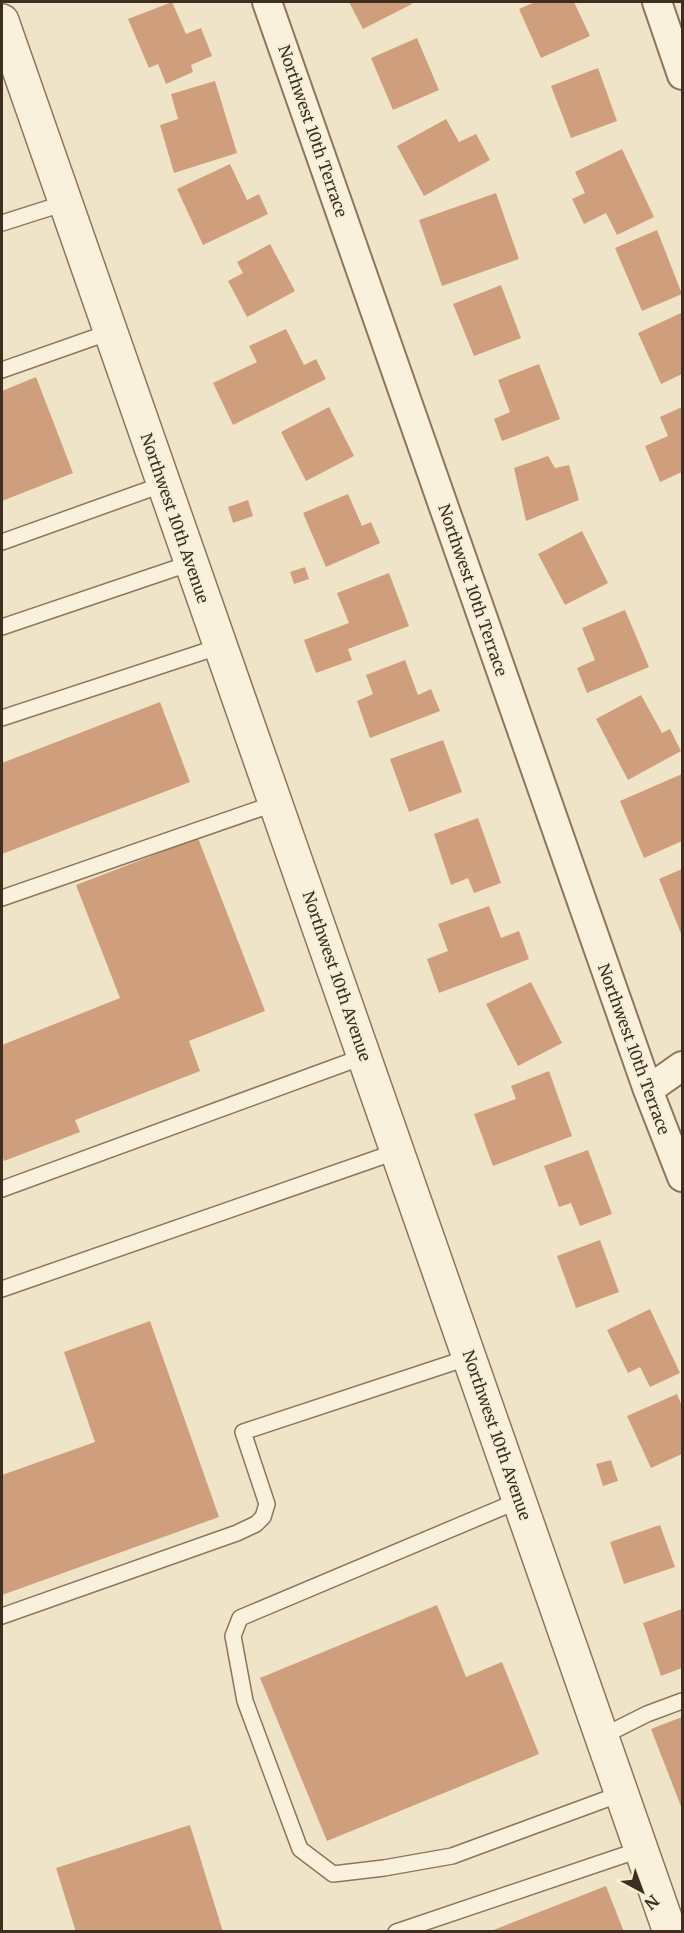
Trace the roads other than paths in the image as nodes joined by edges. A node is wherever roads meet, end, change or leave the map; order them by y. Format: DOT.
graph roads {
  1 [pos="267,2"];
  2 [pos="657,2"];
  3 [pos="2,21"];
  4 [pos="682,75"];
  5 [pos="65,203"];
  6 [pos="2,223"];
  7 [pos="110,332"];
  8 [pos="2,370"];
  9 [pos="164,484"];
  10 [pos="2,542"];
  11 [pos="191,563"];
  12 [pos="2,627"];
  13 [pos="221,646"];
  14 [pos="2,718"];
  15 [pos="276,803"];
  16 [pos="2,898"];
  17 [pos="365,1056"];
  18 [pos="682,1066"];
  19 [pos="648,1090"];
  20 [pos="398,1151"];
  21 [pos="682,1178"];
  22 [pos="2,1189"];
  23 [pos="2,1289"];
  24 [pos="470,1357"];
  25 [pos="520,1500"];
  26 [pos="2,1616"];
  27 [pos="682,1701"];
  28 [pos="603,1736"];
  29 [pos="623,1793"];
  30 [pos="642,1849"];
  31 [pos="674,1925"];
  32 [pos="396,1932"];
  1 -- 19 [label="street, Northwest 10th Terrace"];
  2 -- 4 [label="street"];
  3 -- 5 [label="street, Northwest 10th Avenue"];
  5 -- 6 [label="lane"];
  5 -- 7 [label="street, Northwest 10th Avenue"];
  7 -- 8 [label="lane"];
  7 -- 9 [label="street, Northwest 10th Avenue"];
  9 -- 10 [label="lane"];
  9 -- 11 [label="street, Northwest 10th Avenue"];
  11 -- 12 [label="lane"];
  11 -- 13 [label="street, Northwest 10th Avenue"];
  13 -- 14 [label="lane"];
  13 -- 15 [label="street, Northwest 10th Avenue"];
  15 -- 16 [label="lane"];
  15 -- 17 [label="street, Northwest 10th Avenue"];
  17 -- 20 [label="street, Northwest 10th Avenue"];
  17 -- 22 [label="lane"];
  18 -- 19 [label="street"];
  19 -- 21 [label="street, Northwest 10th Terrace"];
  20 -- 23 [label="lane"];
  20 -- 24 [label="street, Northwest 10th Avenue"];
  24 -- 25 [label="street, Northwest 10th Avenue"];
  24 -- 26 [label="lane"];
  25 -- 28 [label="street, Northwest 10th Avenue"];
  25 -- 29 [label="lane"];
  27 -- 28 [label="lane"];
  28 -- 29 [label="street, Northwest 10th Avenue"];
  29 -- 30 [label="street, Northwest 10th Avenue"];
  30 -- 31 [label="street, Northwest 10th Avenue"];
  30 -- 32 [label="lane"];
}
